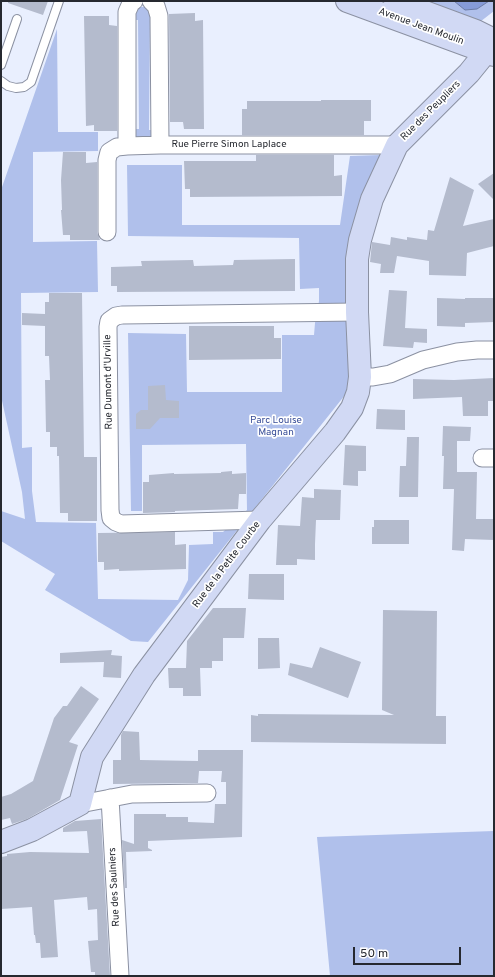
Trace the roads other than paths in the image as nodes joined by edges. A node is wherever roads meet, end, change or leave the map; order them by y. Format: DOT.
graph roads {
  1 [pos="59,1"];
  2 [pos="134,1"];
  3 [pos="151,1"];
  4 [pos="347,1"];
  5 [pos="395,1"];
  6 [pos="17,20"];
  7 [pos="492,46"];
  8 [pos="1,65"];
  9 [pos="1,81"];
  10 [pos="160,145"];
  11 [pos="397,145"];
  12 [pos="127,146"];
  13 [pos="107,232"];
  14 [pos="357,312"];
  15 [pos="494,350"];
  16 [pos="360,377"];
  17 [pos="260,520"];
  18 [pos="207,793"];
  19 [pos="110,798"];
  20 [pos="80,804"];
  21 [pos="1,842"];
  22 [pos="120,976"];
  1 -- 9 [label="lane"];
  2 -- 12 [label="street"];
  3 -- 10 [label="street, Rue Pierre Simon Laplace"];
  4 -- 7 [label="street, Avenue Jean Moulin"];
  5 -- 7 [label="street, Avenue Jean Moulin"];
  6 -- 8 [label="lane"];
  7 -- 11 [label="street, Rue des Peupliers"];
  10 -- 11 [label="street, Rue Pierre Simon Laplace"];
  10 -- 12 [label="street"];
  11 -- 14 [label="street, Rue des Peupliers"];
  12 -- 13 [label="street"];
  14 -- 16 [label="street, Rue des Peupliers"];
  14 -- 17 [label="street, Rue Dumont d'Urville"];
  15 -- 16 [label="street"];
  16 -- 17 [label="street, Rue de la Petite Courbe"];
  17 -- 20 [label="street, Rue de la Petite Courbe"];
  18 -- 19 [label="street"];
  19 -- 20 [label="street"];
  19 -- 22 [label="street, Rue des Saulniers"];
  20 -- 21 [label="street"];
}
